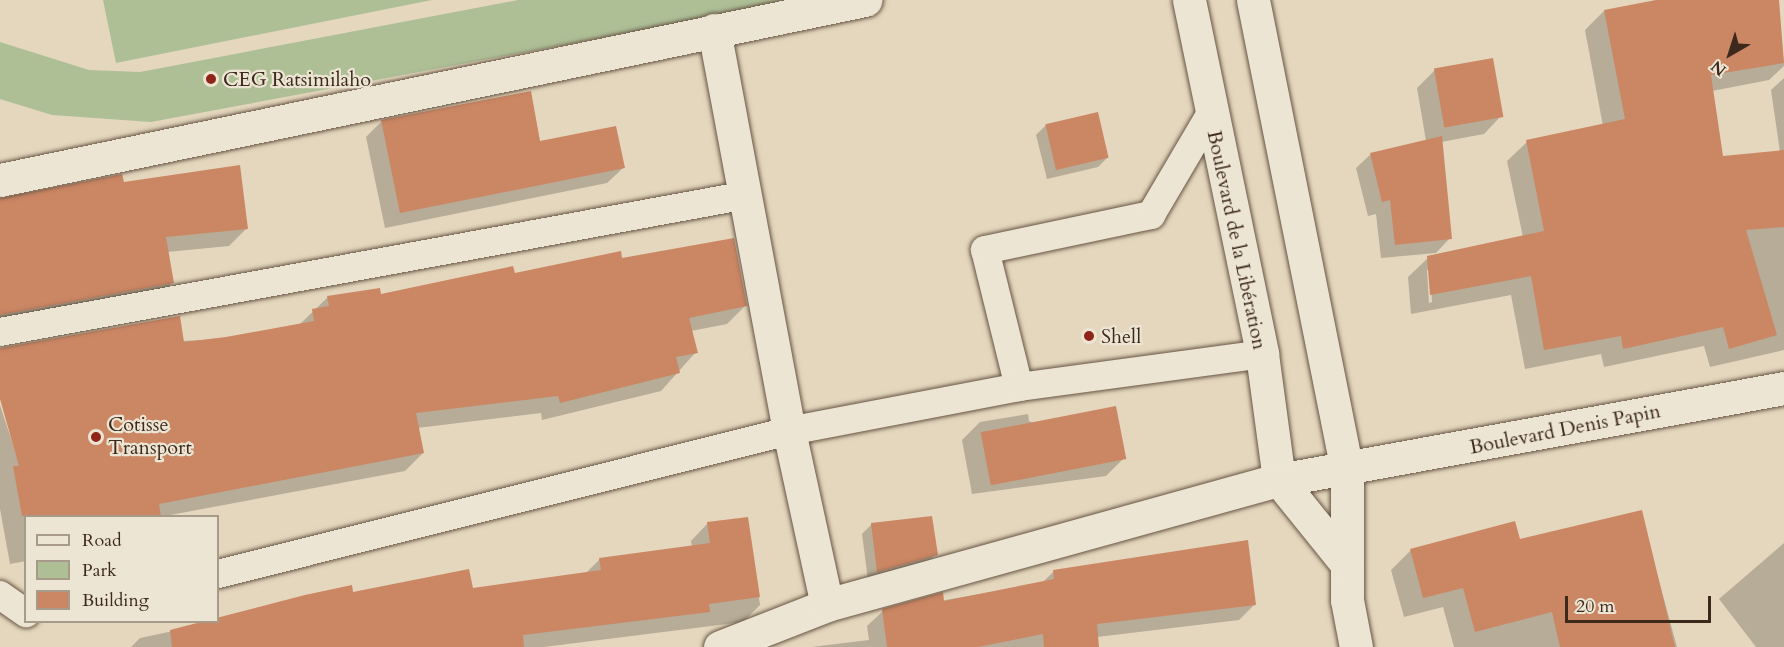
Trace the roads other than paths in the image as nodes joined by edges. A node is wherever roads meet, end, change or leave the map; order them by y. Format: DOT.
graph roads {
  1 [pos="865,0"];
  2 [pos="1189,0"];
  3 [pos="1253,0"];
  4 [pos="714,30"];
  5 [pos="1210,115"];
  6 [pos="0,180"];
  7 [pos="747,195"];
  8 [pos="0,332"];
  9 [pos="1262,354"];
  10 [pos="1019,387"];
  11 [pos="1784,388"];
  12 [pos="789,431"];
  13 [pos="1347,470"];
  14 [pos="1279,480"];
  15 [pos="1346,563"];
  16 [pos="219,574"];
  17 [pos="0,595"];
  18 [pos="828,605"];
  19 [pos="24,612"];
  20 [pos="720,647"];
  21 [pos="1356,647"];
  1 -- 4 [label="street"];
  2 -- 5 [label="street, Boulevard de la Libération"];
  3 -- 13 [label="street"];
  4 -- 6 [label="street"];
  4 -- 7 [label="street"];
  5 -- 9 [label="street, Boulevard de la Libération"];
  5 -- 10 [label="lane"];
  7 -- 8 [label="lane"];
  7 -- 12 [label="street"];
  9 -- 10 [label="lane"];
  9 -- 14 [label="street, Boulevard de la Libération"];
  10 -- 12 [label="lane"];
  11 -- 13 [label="street, Boulevard Denis Papin"];
  12 -- 16 [label="lane"];
  12 -- 18 [label="street"];
  13 -- 14 [label="street, Boulevard Denis Papin"];
  13 -- 15 [label="street"];
  14 -- 15 [label="street"];
  14 -- 18 [label="street, Boulevard Denis Papin"];
  15 -- 21 [label="street"];
  17 -- 19 [label="lane"];
  18 -- 20 [label="street, Boulevard Denis Papin"];
}
